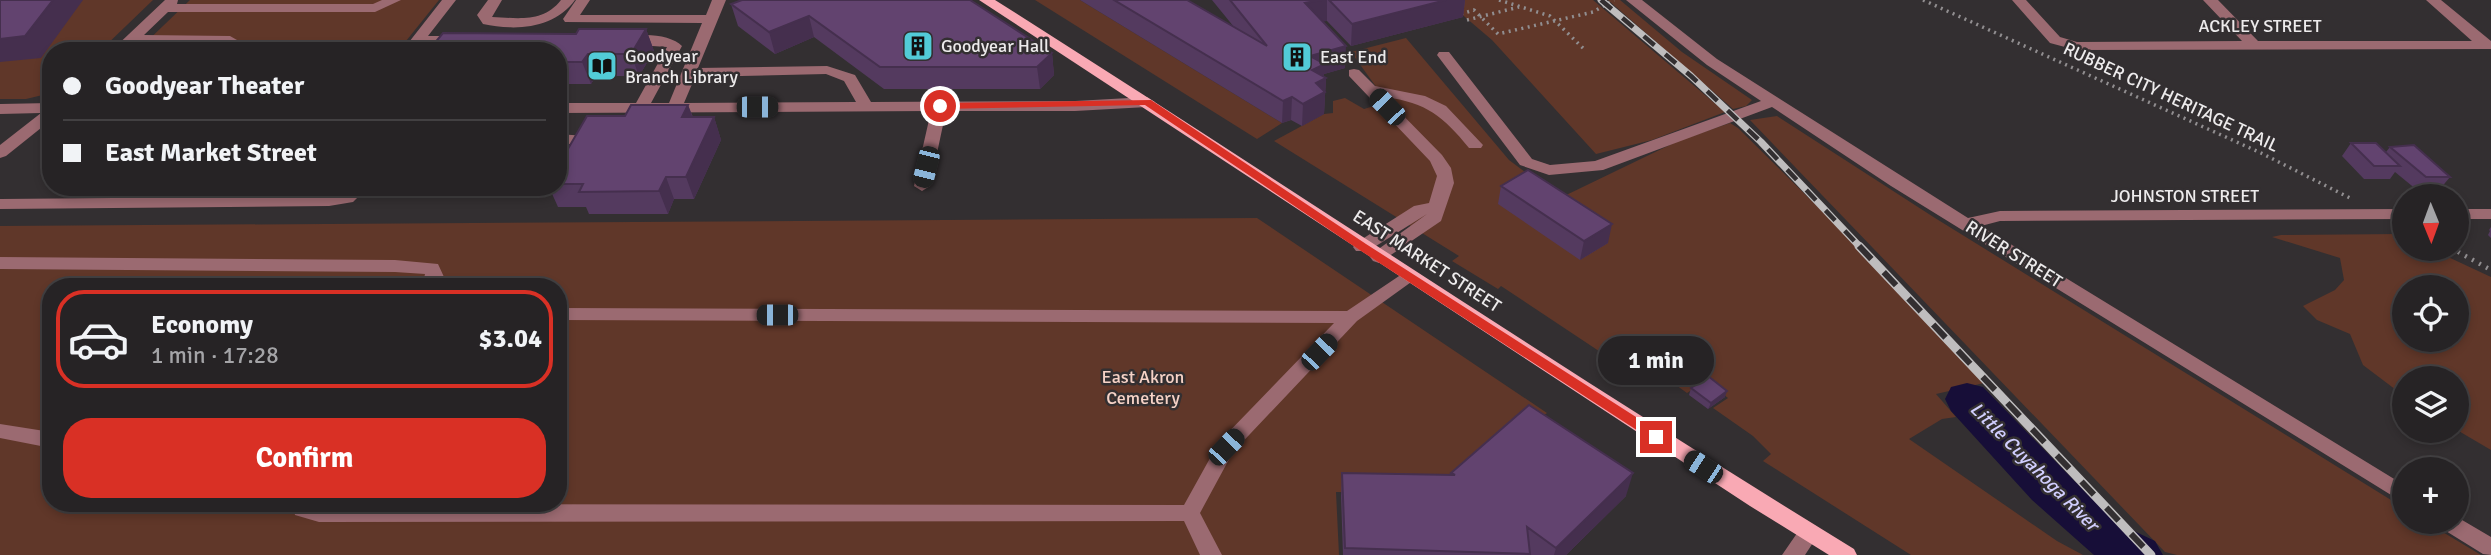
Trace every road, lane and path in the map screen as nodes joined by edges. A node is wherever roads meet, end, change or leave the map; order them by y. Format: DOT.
graph roads {
  1 [pos="394,0"];
  2 [pos="449,0"];
  3 [pos="495,0"];
  4 [pos="568,0"];
  5 [pos="583,0"];
  6 [pos="719,0"];
  7 [pos="986,0"];
  8 [pos="1499,0"];
  9 [pos="1614,0"];
  10 [pos="1633,0"];
  11 [pos="1923,0"];
  12 [pos="2019,0"];
  13 [pos="2210,0"];
  14 [pos="2432,0"];
  15 [pos="168,4"];
  16 [pos="224,4"];
  17 [pos="1520,7"];
  18 [pos="1461,14"];
  19 [pos="709,19"];
  20 [pos="1467,20"];
  21 [pos="130,39"];
  22 [pos="230,40"];
  23 [pos="476,40"];
  24 [pos="616,41"];
  25 [pos="127,42"];
  26 [pos="416,42"];
  27 [pos="455,42"];
  28 [pos="2488,45"];
  29 [pos="2254,46"];
  30 [pos="1586,51"];
  31 [pos="1444,55"];
  32 [pos="690,73"];
  33 [pos="1354,73"];
  34 [pos="1371,90"];
  35 [pos="1147,102"];
  36 [pos="1772,102"];
  37 [pos="940,106"];
  38 [pos="675,107"];
  39 [pos="866,107"];
  40 [pos="567,108"];
  41 [pos="641,108"];
  42 [pos="0,109"];
  43 [pos="42,110"];
  44 [pos="42,118"];
  45 [pos="567,138"];
  46 [pos="1475,145"];
  47 [pos="1,152"];
  48 [pos="567,164"];
  49 [pos="922,186"];
  50 [pos="349,196"];
  51 [pos="0,204"];
  52 [pos="1435,208"];
  53 [pos="2383,214"];
  54 [pos="2392,214"];
  55 [pos="2469,214"];
  56 [pos="2491,214"];
  57 [pos="1967,224"];
  58 [pos="1362,247"];
  59 [pos="1379,257"];
  60 [pos="2469,258"];
  61 [pos="0,263"];
  62 [pos="2491,270"];
  63 [pos="1408,276"];
  64 [pos="435,278"];
  65 [pos="567,314"];
  66 [pos="1351,317"];
  67 [pos="0,431"];
  68 [pos="42,438"];
  69 [pos="2392,488"];
  70 [pos="306,512"];
  71 [pos="1190,513"];
  72 [pos="1809,532"];
  73 [pos="2468,534"];
  74 [pos="2491,548"];
  75 [pos="1211,555"];
  76 [pos="1793,555"];
  77 [pos="1846,555"];
  1 -- 16 [label="street"];
  2 -- 26 [label="street"];
  3 -- 4 [label="street"];
  5 -- 19 [label="street"];
  6 -- 19 [label="street"];
  7 -- 35 [label="main road, EAST MARKET STREET"];
  8 -- 17 [label="path"];
  9 -- 18 [label="path"];
  10 -- 36 [label="street, RIVER STREET"];
  11 -- 53 [label="path, RUBBER CITY HERITAGE TRAIL"];
  12 -- 29 [label="street, ACKLEY STREET"];
  13 -- 29 [label="street"];
  14 -- 28 [label="street"];
  15 -- 16 [label="street"];
  15 -- 21 [label="street"];
  17 -- 20 [label="path"];
  17 -- 30 [label="path"];
  19 -- 32 [label="street"];
  21 -- 22 [label="street"];
  21 -- 25 [label="street"];
  23 -- 27 [label="street"];
  24 -- 41 [label="street"];
  28 -- 29 [label="street, ACKLEY STREET"];
  31 -- 36 [label="street"];
  32 -- 38 [label="street"];
  32 -- 39 [label="street"];
  33 -- 34 [label="street"];
  34 -- 46 [label="street"];
  34 -- 52 [label="street"];
  35 -- 37 [label="street"];
  35 -- 58 [label="main road, EAST MARKET STREET"];
  36 -- 57 [label="street, RIVER STREET"];
  37 -- 39 [label="street"];
  37 -- 49 [label="street"];
  38 -- 39 [label="street"];
  38 -- 41 [label="street"];
  40 -- 41 [label="street"];
  42 -- 43 [label="street"];
  44 -- 47 [label="street"];
  45 -- 48 [label="street"];
  50 -- 51 [label="street"];
  52 -- 58 [label="street"];
  52 -- 59 [label="street"];
  53 -- 54 [label="street, JOHNSTON STREET"];
  53 -- 57 [label="street, JOHNSTON STREET"];
  55 -- 56 [label="street"];
  57 -- 69 [label="street, RIVER STREET"];
  58 -- 59 [label="main road, EAST MARKET STREET"];
  59 -- 63 [label="main road, EAST MARKET STREET"];
  60 -- 62 [label="path"];
  61 -- 64 [label="street"];
  63 -- 66 [label="street"];
  63 -- 72 [label="main road, EAST MARKET STREET"];
  65 -- 66 [label="street"];
  66 -- 71 [label="street"];
  67 -- 68 [label="street"];
  70 -- 71 [label="street"];
  71 -- 75 [label="street"];
  72 -- 76 [label="street"];
  72 -- 77 [label="main road, EAST MARKET STREET"];
  73 -- 74 [label="street"];
}
